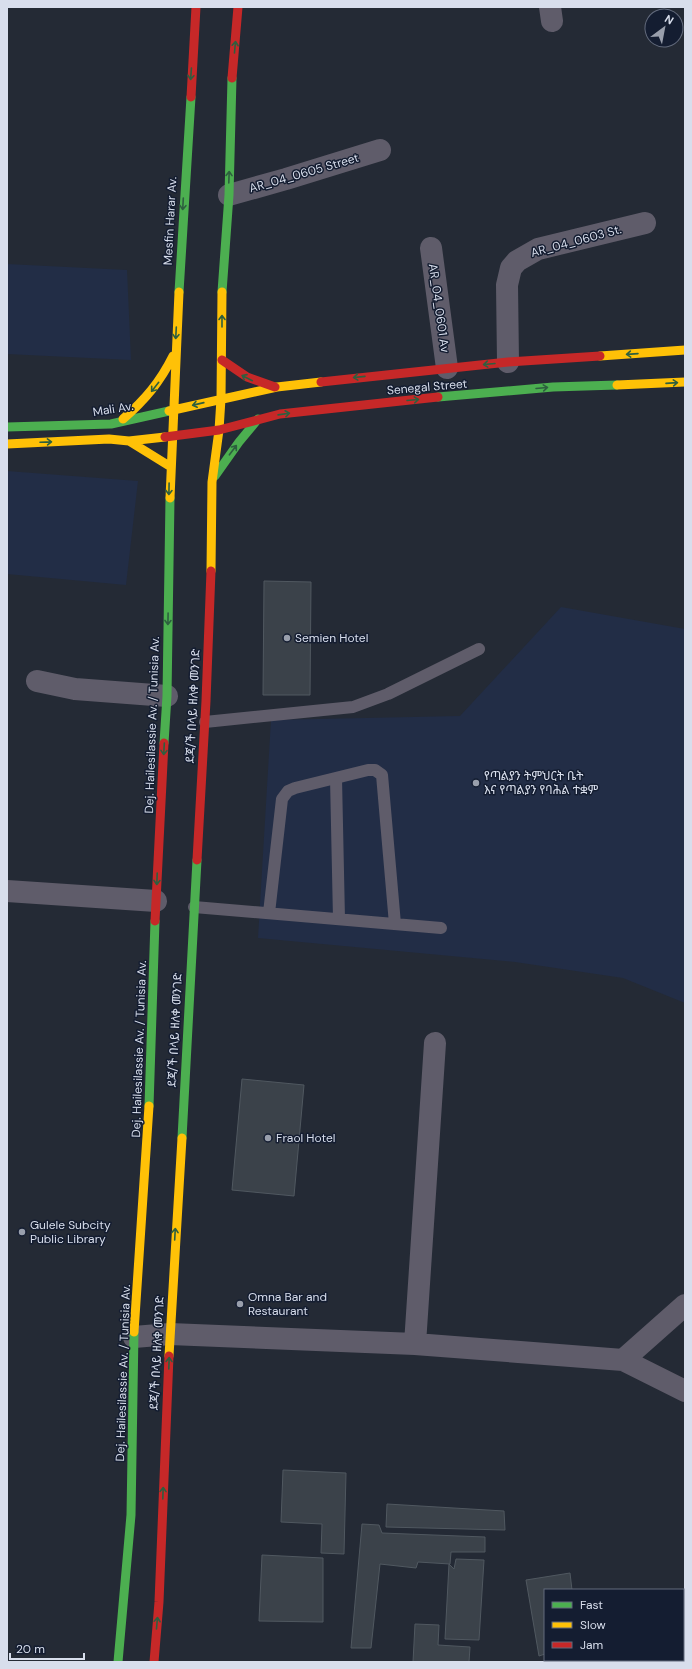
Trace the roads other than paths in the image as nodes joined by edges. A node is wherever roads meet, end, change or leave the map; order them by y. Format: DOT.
graph roads {
  1 [pos="196,7"];
  2 [pos="238,7"];
  3 [pos="380,150"];
  4 [pos="229,194"];
  5 [pos="645,223"];
  6 [pos="431,248"];
  7 [pos="685,350"];
  8 [pos="175,354"];
  9 [pos="222,360"];
  10 [pos="508,362"];
  11 [pos="447,368"];
  12 [pos="685,382"];
  13 [pos="277,387"];
  14 [pos="221,399"];
  15 [pos="174,410"];
  16 [pos="258,419"];
  17 [pos="121,422"];
  18 [pos="7,427"];
  19 [pos="219,430"];
  20 [pos="173,436"];
  21 [pos="129,440"];
  22 [pos="7,444"];
  23 [pos="171,467"];
  24 [pos="212,482"];
  25 [pos="479,649"];
  26 [pos="37,682"];
  27 [pos="167,696"];
  28 [pos="205,722"];
  29 [pos="336,778"];
  30 [pos="7,891"];
  31 [pos="156,901"];
  32 [pos="194,907"];
  33 [pos="269,914"];
  34 [pos="338,919"];
  35 [pos="394,924"];
  36 [pos="441,928"];
  37 [pos="435,1043"];
  38 [pos="685,1305"];
  39 [pos="170,1334"];
  40 [pos="134,1337"];
  41 [pos="415,1344"];
  42 [pos="623,1360"];
  43 [pos="685,1391"];
  44 [pos="118,1662"];
  45 [pos="154,1662"];
  1 -- 8 [label="main road, Mesfin Harar Av., one-way"];
  4 -- 2 [label="main road, one-way"];
  3 -- 4 [label="street, AR_04_0605 Street"];
  9 -- 4 [label="main road, one-way"];
  5 -- 10 [label="street, AR_04_0603 St."];
  6 -- 11 [label="street, AR_04_0601 Av"];
  7 -- 10 [label="main road, Senegal Street, one-way"];
  8 -- 15 [label="main road, Mesfin Harar Av."];
  8 -- 17 [label="main road, one-way"];
  13 -- 9 [label="main road, one-way"];
  9 -- 14 [label="main road"];
  10 -- 11 [label="main road, Senegal Street, one-way"];
  11 -- 13 [label="main road, Senegal Street, one-way"];
  16 -- 12 [label="main road, Senegal Street, one-way"];
  13 -- 14 [label="main road, Senegal Street"];
  14 -- 15 [label="main road, Mali Av., one-way"];
  14 -- 19 [label="main road, ደጃ/ች በላይ ዘለቀ መንገድ"];
  15 -- 17 [label="main road, Mali Av."];
  15 -- 20 [label="main road, Mesfin Harar Av."];
  16 -- 19 [label="main road, Senegal Street"];
  24 -- 16 [label="main road, one-way"];
  17 -- 18 [label="main road, Mali Av."];
  19 -- 20 [label="main road, Senegal Street"];
  19 -- 24 [label="main road, ደጃ/ች በላይ ዘለቀ መንገድ"];
  20 -- 21 [label="main road"];
  20 -- 23 [label="main road, Dej. Hailesilassie Av. / Tunisia Av."];
  22 -- 21 [label="main road, one-way"];
  21 -- 23 [label="main road"];
  23 -- 27 [label="main road, Dej. Hailesilassie Av. / Tunisia Av., one-way"];
  24 -- 28 [label="main road, ደጃ/ች በላይ ዘለቀ መንገድ"];
  25 -- 28 [label="lane"];
  26 -- 27 [label="street"];
  27 -- 31 [label="main road, Dej. Hailesilassie Av. / Tunisia Av., one-way"];
  28 -- 32 [label="main road, ደጃ/ች በላይ ዘለቀ መንገድ"];
  29 -- 33 [label="lane"];
  29 -- 34 [label="lane"];
  29 -- 35 [label="lane"];
  30 -- 31 [label="street"];
  31 -- 40 [label="main road, Dej. Hailesilassie Av. / Tunisia Av."];
  32 -- 33 [label="lane"];
  39 -- 32 [label="main road, ደጃ/ች በላይ ዘለቀ መንገድ, one-way"];
  33 -- 34 [label="lane"];
  34 -- 35 [label="lane"];
  35 -- 36 [label="lane"];
  37 -- 41 [label="street"];
  38 -- 42 [label="street"];
  39 -- 40 [label="street"];
  39 -- 41 [label="street"];
  45 -- 39 [label="main road, ደጃ/ች በላይ ዘለቀ መንገድ, one-way"];
  40 -- 44 [label="main road, Dej. Hailesilassie Av. / Tunisia Av."];
  41 -- 42 [label="street"];
  42 -- 43 [label="street"];
}
